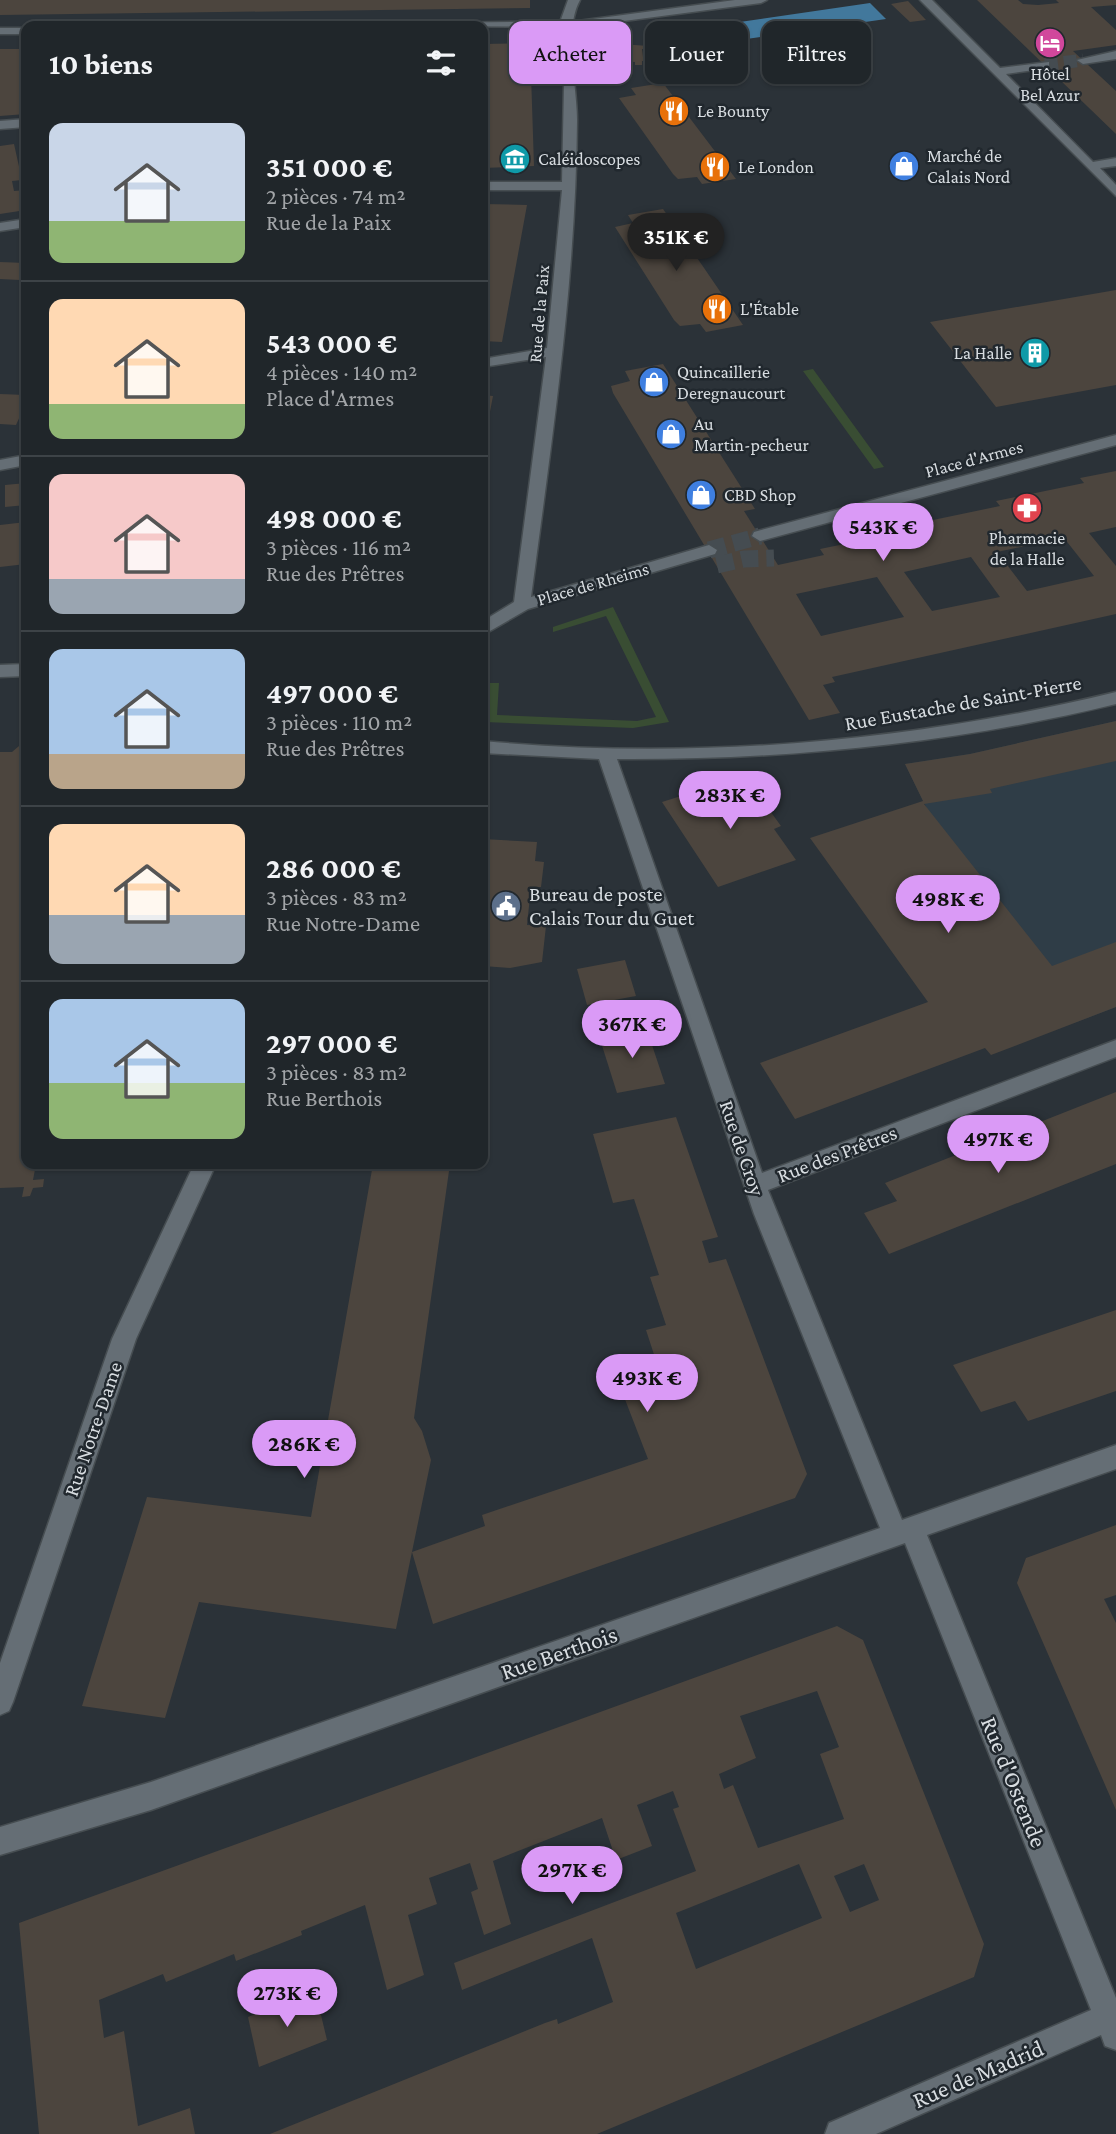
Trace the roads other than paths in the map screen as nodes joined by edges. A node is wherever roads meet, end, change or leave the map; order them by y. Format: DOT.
graph roads {
  1 [pos="574,0"];
  2 [pos="761,0"];
  3 [pos="926,0"];
  4 [pos="565,21"];
  5 [pos="590,21"];
  6 [pos="488,25"];
  7 [pos="509,25"];
  8 [pos="0,31"];
  9 [pos="21,31"];
  10 [pos="1116,55"];
  11 [pos="1083,60"];
  12 [pos="1045,65"];
  13 [pos="997,72"];
  14 [pos="570,84"];
  15 [pos="21,123"];
  16 [pos="0,125"];
  17 [pos="1116,162"];
  18 [pos="1091,166"];
  19 [pos="488,186"];
  20 [pos="568,186"];
  21 [pos="1116,192"];
  22 [pos="21,224"];
  23 [pos="0,227"];
  24 [pos="554,352"];
  25 [pos="488,362"];
  26 [pos="1116,440"];
  27 [pos="21,461"];
  28 [pos="0,466"];
  29 [pos="760,536"];
  30 [pos="709,550"];
  31 [pos="522,605"];
  32 [pos="488,626"];
  33 [pos="21,670"];
  34 [pos="0,671"];
  35 [pos="1116,698"];
  36 [pos="488,747"];
  37 [pos="606,753"];
  38 [pos="1116,1048"];
  39 [pos="203,1169"];
  40 [pos="755,1185"];
  41 [pos="1116,1457"];
  42 [pos="904,1532"];
  43 [pos="0,1702"];
  44 [pos="0,1841"];
  45 [pos="1114,2022"];
  46 [pos="840,2134"];
  1 -- 4 [label="street"];
  2 -- 5 [label="street"];
  3 -- 13 [label="street"];
  6 -- 7 [label="street"];
  8 -- 9 [label="street"];
  10 -- 11 [label="street"];
  12 -- 13 [label="street"];
  13 -- 18 [label="street"];
  14 -- 20 [label="street, Rue de la Paix"];
  15 -- 16 [label="street"];
  17 -- 18 [label="street"];
  18 -- 21 [label="street"];
  19 -- 20 [label="street"];
  20 -- 24 [label="street, Rue de la Paix"];
  22 -- 23 [label="street"];
  24 -- 25 [label="street"];
  24 -- 31 [label="street, Rue de la Paix"];
  26 -- 29 [label="street, Place d'Armes"];
  27 -- 28 [label="street"];
  30 -- 31 [label="street, Place de Rheims"];
  31 -- 32 [label="street, Place de Rheims"];
  33 -- 34 [label="street"];
  35 -- 37 [label="street, Rue Eustache de Saint-Pierre"];
  36 -- 37 [label="street"];
  37 -- 40 [label="street, Rue de Croy"];
  38 -- 40 [label="street, Rue des Prêtres"];
  39 -- 43 [label="street, Rue Notre-Dame"];
  40 -- 42 [label="street, Rue de Croy"];
  41 -- 42 [label="street, Rue Berthois"];
  42 -- 44 [label="street, Rue Berthois"];
  42 -- 45 [label="street, Rue d'Ostende"];
  45 -- 46 [label="street, Rue de Madrid"];
}
